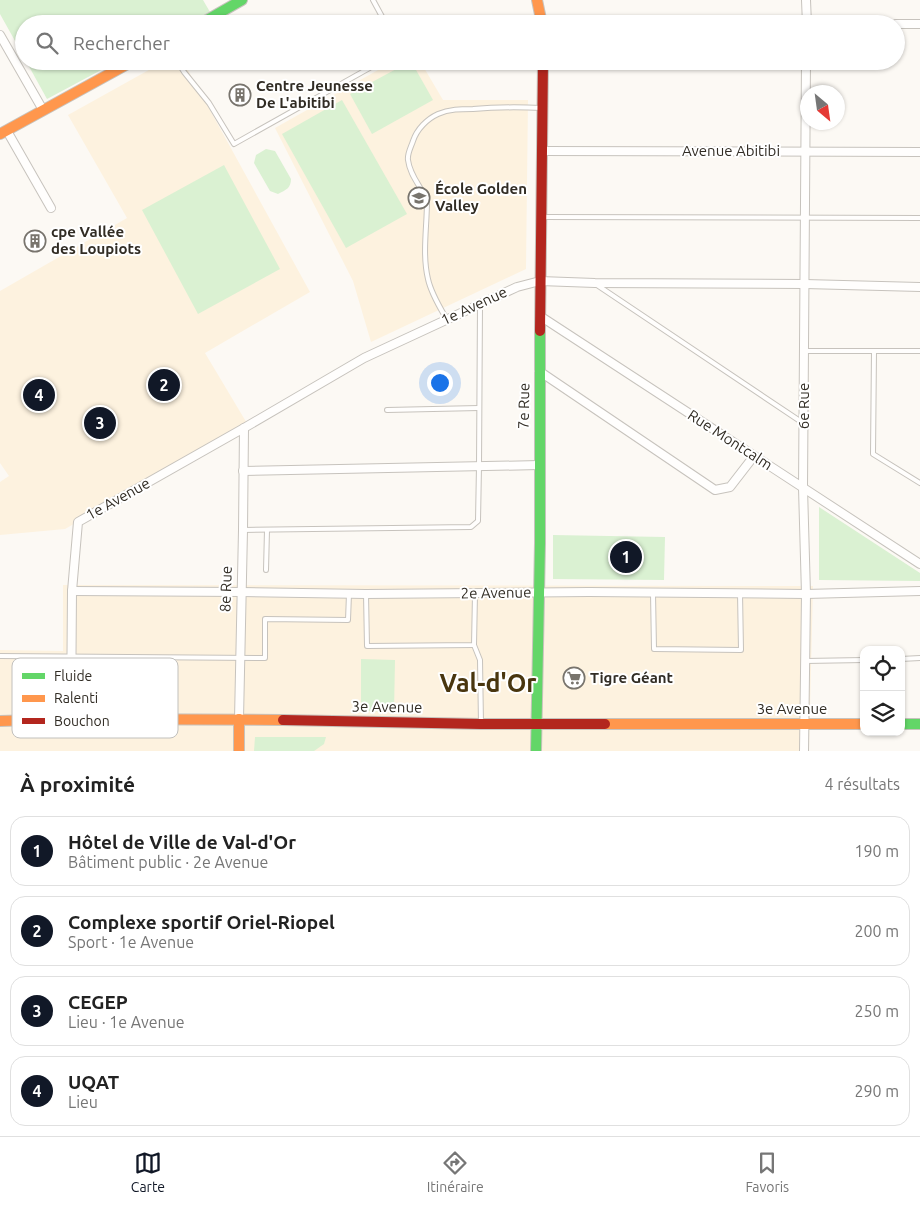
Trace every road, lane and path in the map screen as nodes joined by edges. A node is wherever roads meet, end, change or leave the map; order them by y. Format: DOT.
graph roads {
  1 [pos="242,0"];
  2 [pos="373,0"];
  3 [pos="538,0"];
  4 [pos="806,0"];
  5 [pos="231,3"];
  6 [pos="213,15"];
  7 [pos="381,15"];
  8 [pos="541,15"];
  9 [pos="807,15"];
  10 [pos="905,24"];
  11 [pos="920,24"];
  12 [pos="0,34"];
  13 [pos="15,61"];
  14 [pos="20,70"];
  15 [pos="116,70"];
  16 [pos="183,70"];
  17 [pos="366,70"];
  18 [pos="543,70"];
  19 [pos="806,70"];
  20 [pos="542,108"];
  21 [pos="43,110"];
  22 [pos="3,132"];
  23 [pos="542,151"];
  24 [pos="806,152"];
  25 [pos="920,152"];
  26 [pos="51,208"];
  27 [pos="541,217"];
  28 [pos="805,217"];
  29 [pos="920,218"];
  30 [pos="540,281"];
  31 [pos="595,283"];
  32 [pos="805,284"];
  33 [pos="920,287"];
  34 [pos="480,302"];
  35 [pos="540,316"];
  36 [pos="446,318"];
  37 [pos="804,351"];
  38 [pos="874,351"];
  39 [pos="920,351"];
  40 [pos="540,372"];
  41 [pos="479,408"];
  42 [pos="386,410"];
  43 [pos="804,424"];
  44 [pos="244,428"];
  45 [pos="754,456"];
  46 [pos="539,465"];
  47 [pos="480,466"];
  48 [pos="243,471"];
  49 [pos="920,483"];
  50 [pos="803,488"];
  51 [pos="243,530"];
  52 [pos="267,530"];
  53 [pos="920,564"];
  54 [pos="266,570"];
  55 [pos="72,591"];
  56 [pos="920,591"];
  57 [pos="241,592"];
  58 [pos="539,592"];
  59 [pos="653,592"];
  60 [pos="740,593"];
  61 [pos="348,594"];
  62 [pos="366,594"];
  63 [pos="475,594"];
  64 [pos="806,594"];
  65 [pos="474,645"];
  66 [pos="0,656"];
  67 [pos="72,656"];
  68 [pos="240,658"];
  69 [pos="920,658"];
  70 [pos="905,659"];
  71 [pos="860,660"];
  72 [pos="805,661"];
  73 [pos="178,719"];
  74 [pos="239,719"];
  75 [pos="536,723"];
  76 [pos="481,724"];
  77 [pos="804,724"];
  78 [pos="860,724"];
  79 [pos="905,724"];
  80 [pos="920,724"];
  81 [pos="239,751"];
  82 [pos="536,751"];
  83 [pos="804,751"];
  1 -- 5 [label="street"];
  2 -- 7 [label="lane"];
  3 -- 8 [label="street"];
  4 -- 9 [label="street"];
  5 -- 6 [label="street"];
  10 -- 11 [label="street"];
  12 -- 13 [label="street"];
  14 -- 21 [label="street"];
  15 -- 21 [label="street"];
  16 -- 17 [label="lane"];
  18 -- 20 [label="street, 7e Rue"];
  19 -- 24 [label="street, 6e Rue"];
  20 -- 23 [label="street, 7e Rue"];
  20 -- 36 [label="lane"];
  21 -- 22 [label="street"];
  22 -- 26 [label="street"];
  23 -- 24 [label="street, Avenue Abitibi"];
  23 -- 27 [label="street, 7e Rue"];
  24 -- 25 [label="street, Avenue Abitibi"];
  24 -- 28 [label="street, 6e Rue"];
  27 -- 28 [label="lane"];
  27 -- 30 [label="street, 7e Rue"];
  28 -- 29 [label="lane"];
  28 -- 32 [label="street, 6e Rue"];
  30 -- 31 [label="street, 1e Avenue"];
  30 -- 34 [label="street, 1e Avenue"];
  30 -- 35 [label="street, 7e Rue"];
  31 -- 32 [label="street, 1e Avenue"];
  31 -- 43 [label="lane"];
  32 -- 33 [label="street, 1e Avenue"];
  32 -- 37 [label="street, 6e Rue"];
  34 -- 36 [label="street, 1e Avenue"];
  34 -- 41 [label="lane"];
  35 -- 40 [label="street, 7e Rue"];
  35 -- 45 [label="street, Rue Montcalm"];
  36 -- 44 [label="street, 1e Avenue"];
  37 -- 38 [label="lane"];
  37 -- 43 [label="street, 6e Rue"];
  38 -- 39 [label="lane"];
  38 -- 49 [label="lane"];
  40 -- 45 [label="street"];
  40 -- 46 [label="street, 7e Rue"];
  41 -- 42 [label="lane"];
  41 -- 47 [label="lane"];
  43 -- 50 [label="street, 6e Rue"];
  44 -- 48 [label="street, 8e Rue"];
  44 -- 55 [label="street, 1e Avenue"];
  45 -- 50 [label="street, Rue Montcalm"];
  46 -- 47 [label="street"];
  46 -- 58 [label="street, 7e Rue"];
  47 -- 48 [label="street"];
  47 -- 52 [label="lane"];
  48 -- 51 [label="street, 8e Rue"];
  50 -- 53 [label="street, Rue Montcalm"];
  50 -- 64 [label="street, 6e Rue"];
  51 -- 52 [label="lane"];
  51 -- 57 [label="street, 8e Rue"];
  52 -- 54 [label="lane"];
  55 -- 57 [label="street, 2e Avenue"];
  55 -- 67 [label="street"];
  56 -- 64 [label="street, 2e Avenue"];
  57 -- 61 [label="street, 2e Avenue"];
  57 -- 68 [label="street, 8e Rue"];
  58 -- 59 [label="street, 2e Avenue"];
  58 -- 63 [label="street, 2e Avenue"];
  58 -- 75 [label="street, 7e Rue"];
  59 -- 60 [label="street, 2e Avenue"];
  59 -- 60 [label="lane"];
  60 -- 64 [label="street, 2e Avenue"];
  61 -- 62 [label="street, 2e Avenue"];
  61 -- 68 [label="lane"];
  62 -- 63 [label="street, 2e Avenue"];
  62 -- 65 [label="lane"];
  63 -- 65 [label="lane"];
  64 -- 72 [label="street, 6e Rue"];
  65 -- 76 [label="lane"];
  66 -- 67 [label="lane"];
  67 -- 68 [label="lane"];
  68 -- 74 [label="street, 8e Rue"];
  69 -- 70 [label="lane"];
  71 -- 72 [label="lane"];
  72 -- 77 [label="street, 6e Rue"];
  73 -- 74 [label="street, 3e Avenue"];
  74 -- 76 [label="street, 3e Avenue"];
  74 -- 81 [label="street, 8e Rue"];
  75 -- 76 [label="street, 3e Avenue"];
  75 -- 77 [label="street, 3e Avenue"];
  75 -- 82 [label="street, 7e Rue"];
  77 -- 78 [label="street, 3e Avenue"];
  77 -- 83 [label="street, 6e Rue"];
  79 -- 80 [label="street"];
}
